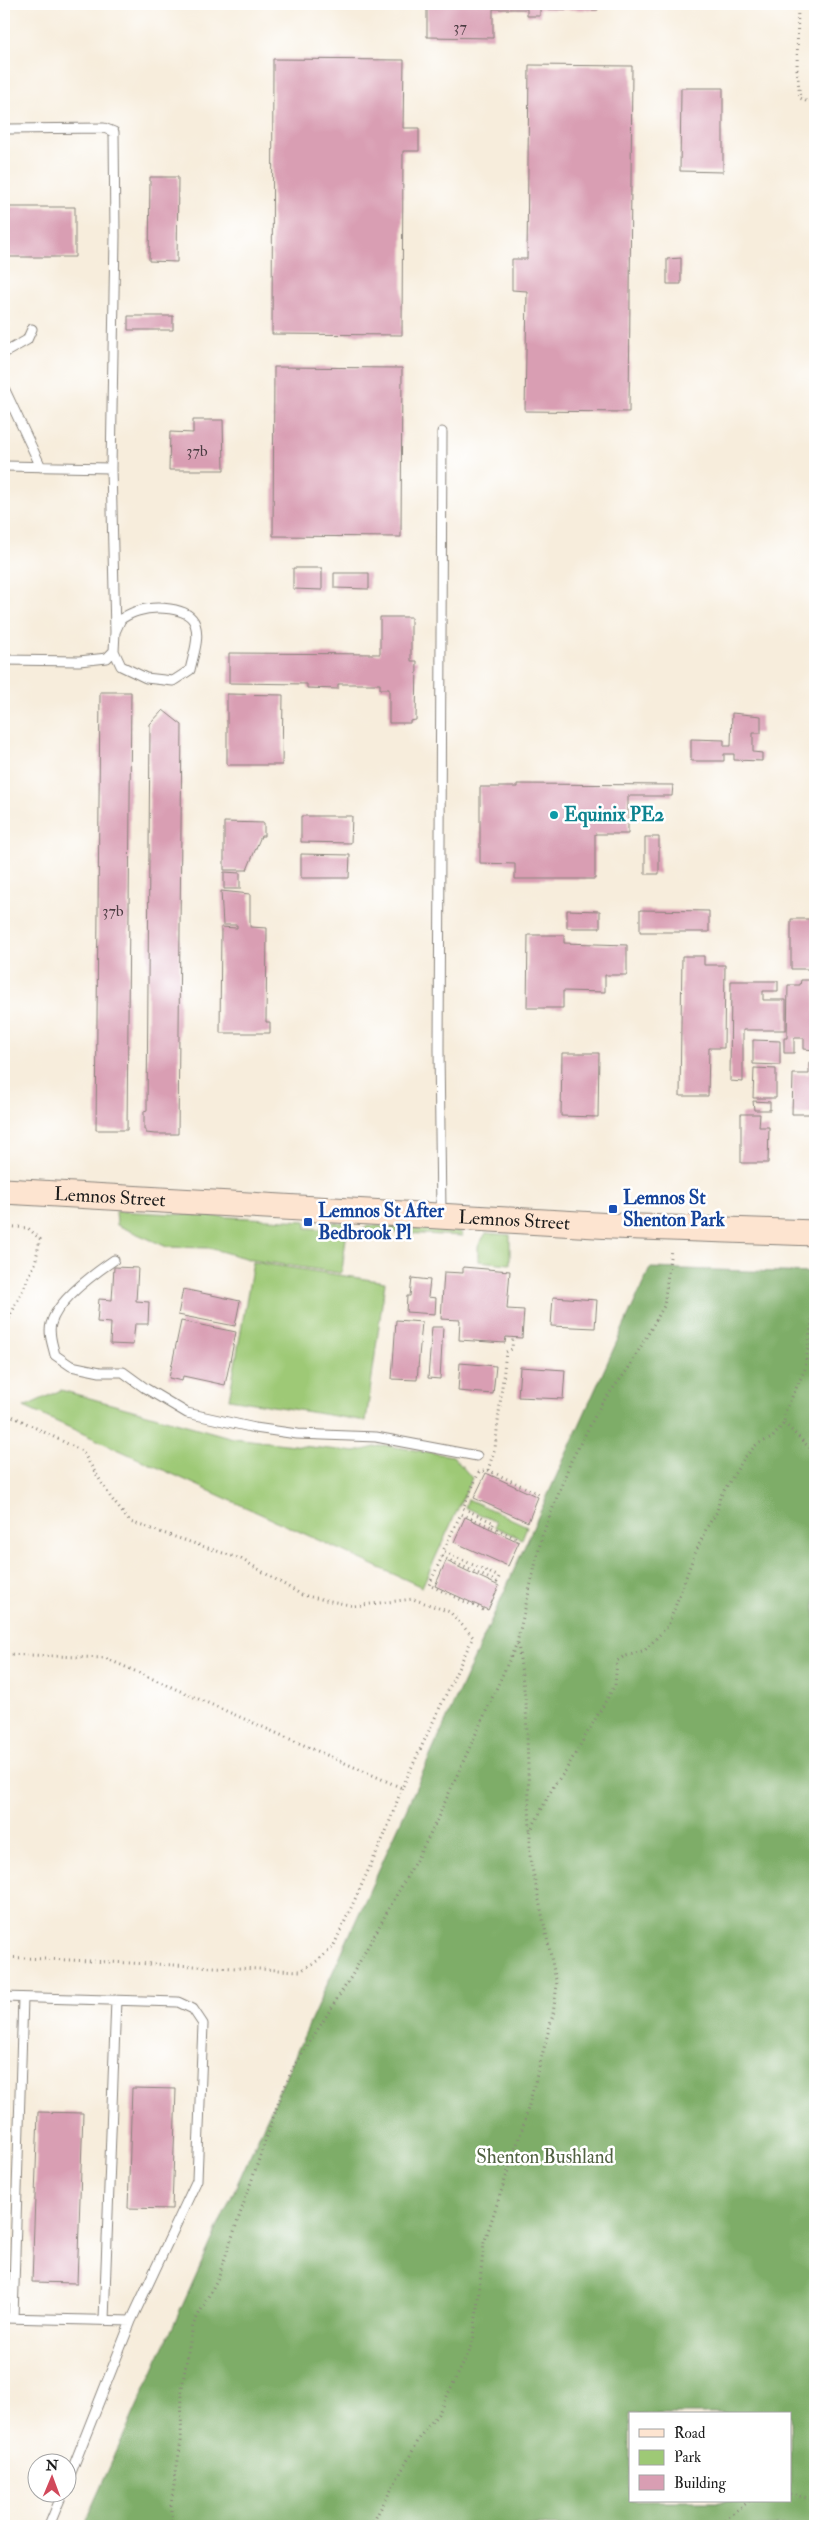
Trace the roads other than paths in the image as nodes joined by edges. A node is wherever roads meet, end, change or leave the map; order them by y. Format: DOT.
graph roads {
  1 [pos="8,129"];
  2 [pos="32,329"];
  3 [pos="4,353"];
  4 [pos="4,388"];
  5 [pos="442,432"];
  6 [pos="4,466"];
  7 [pos="41,467"];
  8 [pos="111,468"];
  9 [pos="115,632"];
  10 [pos="114,651"];
  11 [pos="4,660"];
  12 [pos="4,1191"];
  13 [pos="441,1216"];
  14 [pos="815,1233"];
  15 [pos="114,1260"];
  16 [pos="477,1456"];
  17 [pos="4,1997"];
  18 [pos="23,1998"];
  19 [pos="116,2000"];
  20 [pos="8,2318"];
  21 [pos="104,2320"];
  22 [pos="131,2321"];
  23 [pos="78,2455"];
  24 [pos="59,2502"];
  25 [pos="49,2526"];
  1 -- 8 [label="lane"];
  2 -- 3 [label="lane"];
  4 -- 7 [label="lane"];
  5 -- 13 [label="lane"];
  6 -- 7 [label="lane"];
  7 -- 8 [label="lane"];
  8 -- 9 [label="lane"];
  9 -- 10 [label="lane"];
  9 -- 10 [label="lane"];
  10 -- 11 [label="lane"];
  12 -- 13 [label="street, Lemnos Street"];
  13 -- 14 [label="street, Lemnos Street"];
  15 -- 16 [label="lane"];
  17 -- 18 [label="lane"];
  18 -- 19 [label="lane"];
  18 -- 20 [label="lane"];
  19 -- 21 [label="lane"];
  19 -- 22 [label="lane"];
  20 -- 21 [label="lane"];
  21 -- 22 [label="lane"];
  22 -- 23 [label="lane"];
  24 -- 25 [label="lane"];
}
